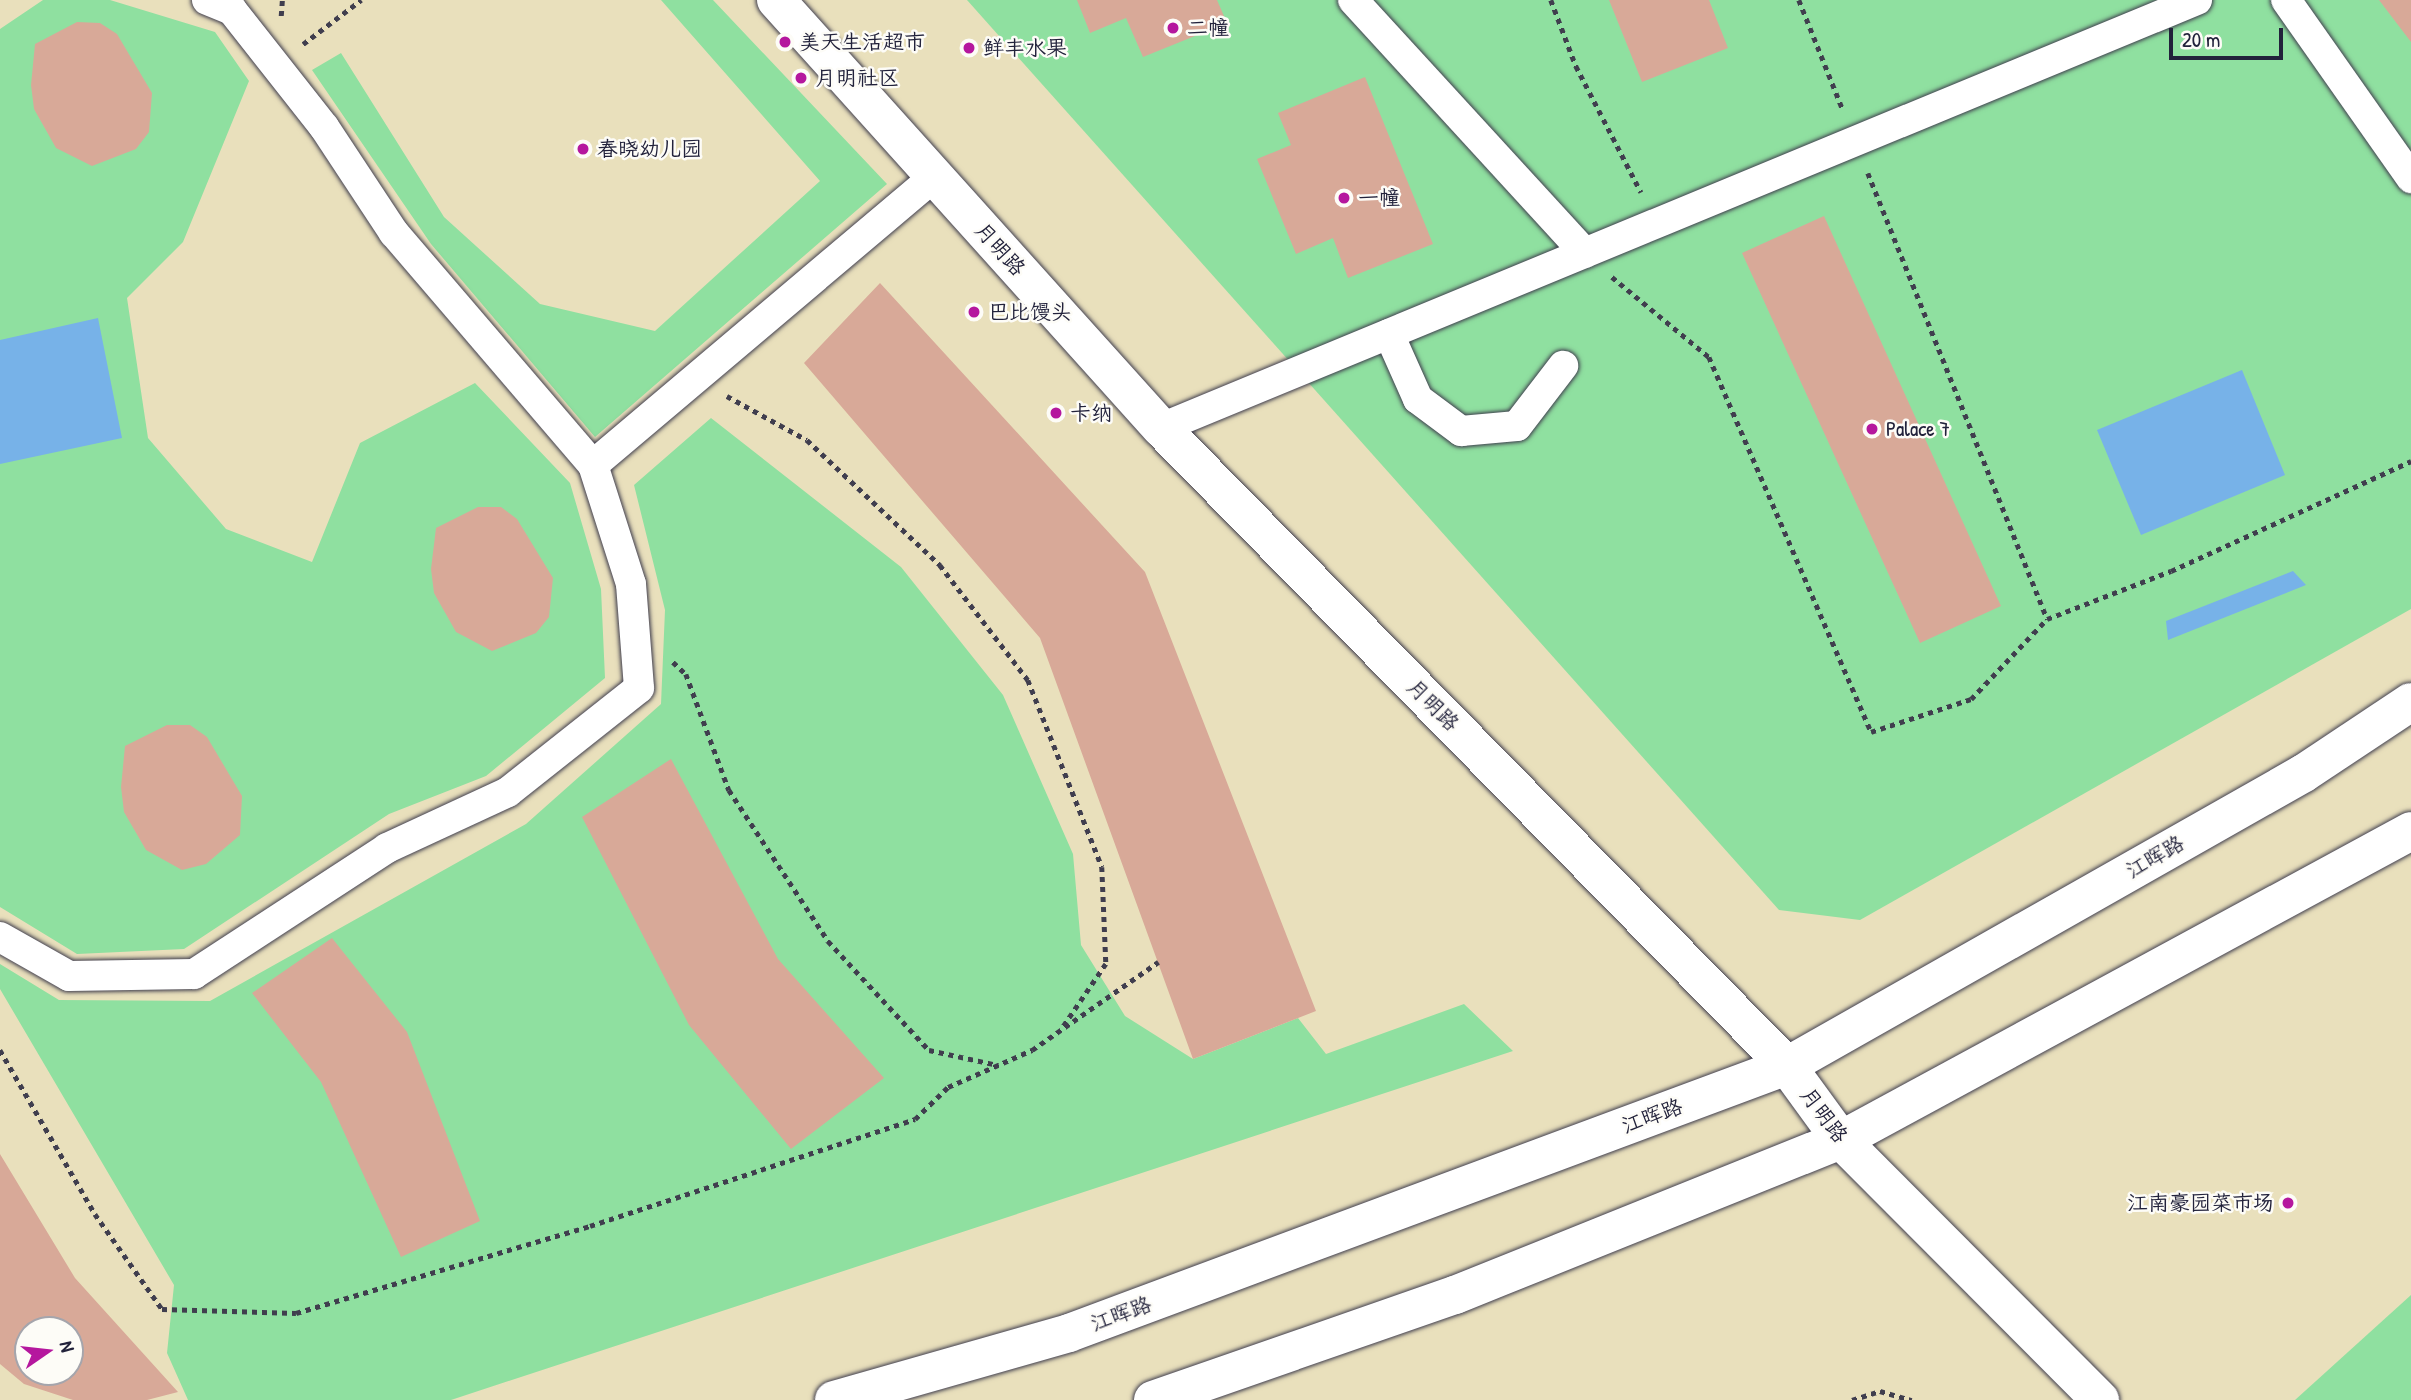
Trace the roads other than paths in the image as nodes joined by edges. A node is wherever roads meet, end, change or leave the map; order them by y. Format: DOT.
graph roads {
  1 [pos="207,0"];
  2 [pos="776,0"];
  3 [pos="1353,0"];
  4 [pos="2197,0"];
  5 [pos="2286,0"];
  6 [pos="935,176"];
  7 [pos="2411,178"];
  8 [pos="1585,253"];
  9 [pos="1389,334"];
  10 [pos="1563,366"];
  11 [pos="1161,428"];
  12 [pos="593,465"];
  13 [pos="2411,702"];
  14 [pos="2411,831"];
  15 [pos="0,937"];
  16 [pos="1787,1066"];
  17 [pos="1841,1140"];
  18 [pos="834,1400"];
  19 [pos="1153,1400"];
  20 [pos="2100,1400"];
  1 -- 12 [label="street"];
  2 -- 6 [label="main road, 月明路"];
  3 -- 8 [label="street"];
  4 -- 8 [label="street"];
  5 -- 7 [label="street"];
  6 -- 11 [label="main road, 月明路"];
  6 -- 12 [label="street"];
  8 -- 9 [label="street"];
  9 -- 10 [label="street"];
  9 -- 11 [label="street"];
  11 -- 16 [label="main road, 月明路"];
  12 -- 15 [label="street"];
  13 -- 16 [label="main road, 江晖路"];
  14 -- 17 [label="main road"];
  16 -- 17 [label="main road, 月明路"];
  16 -- 18 [label="main road, 江晖路"];
  17 -- 19 [label="main road"];
  17 -- 20 [label="main road, 月明路"];
}
